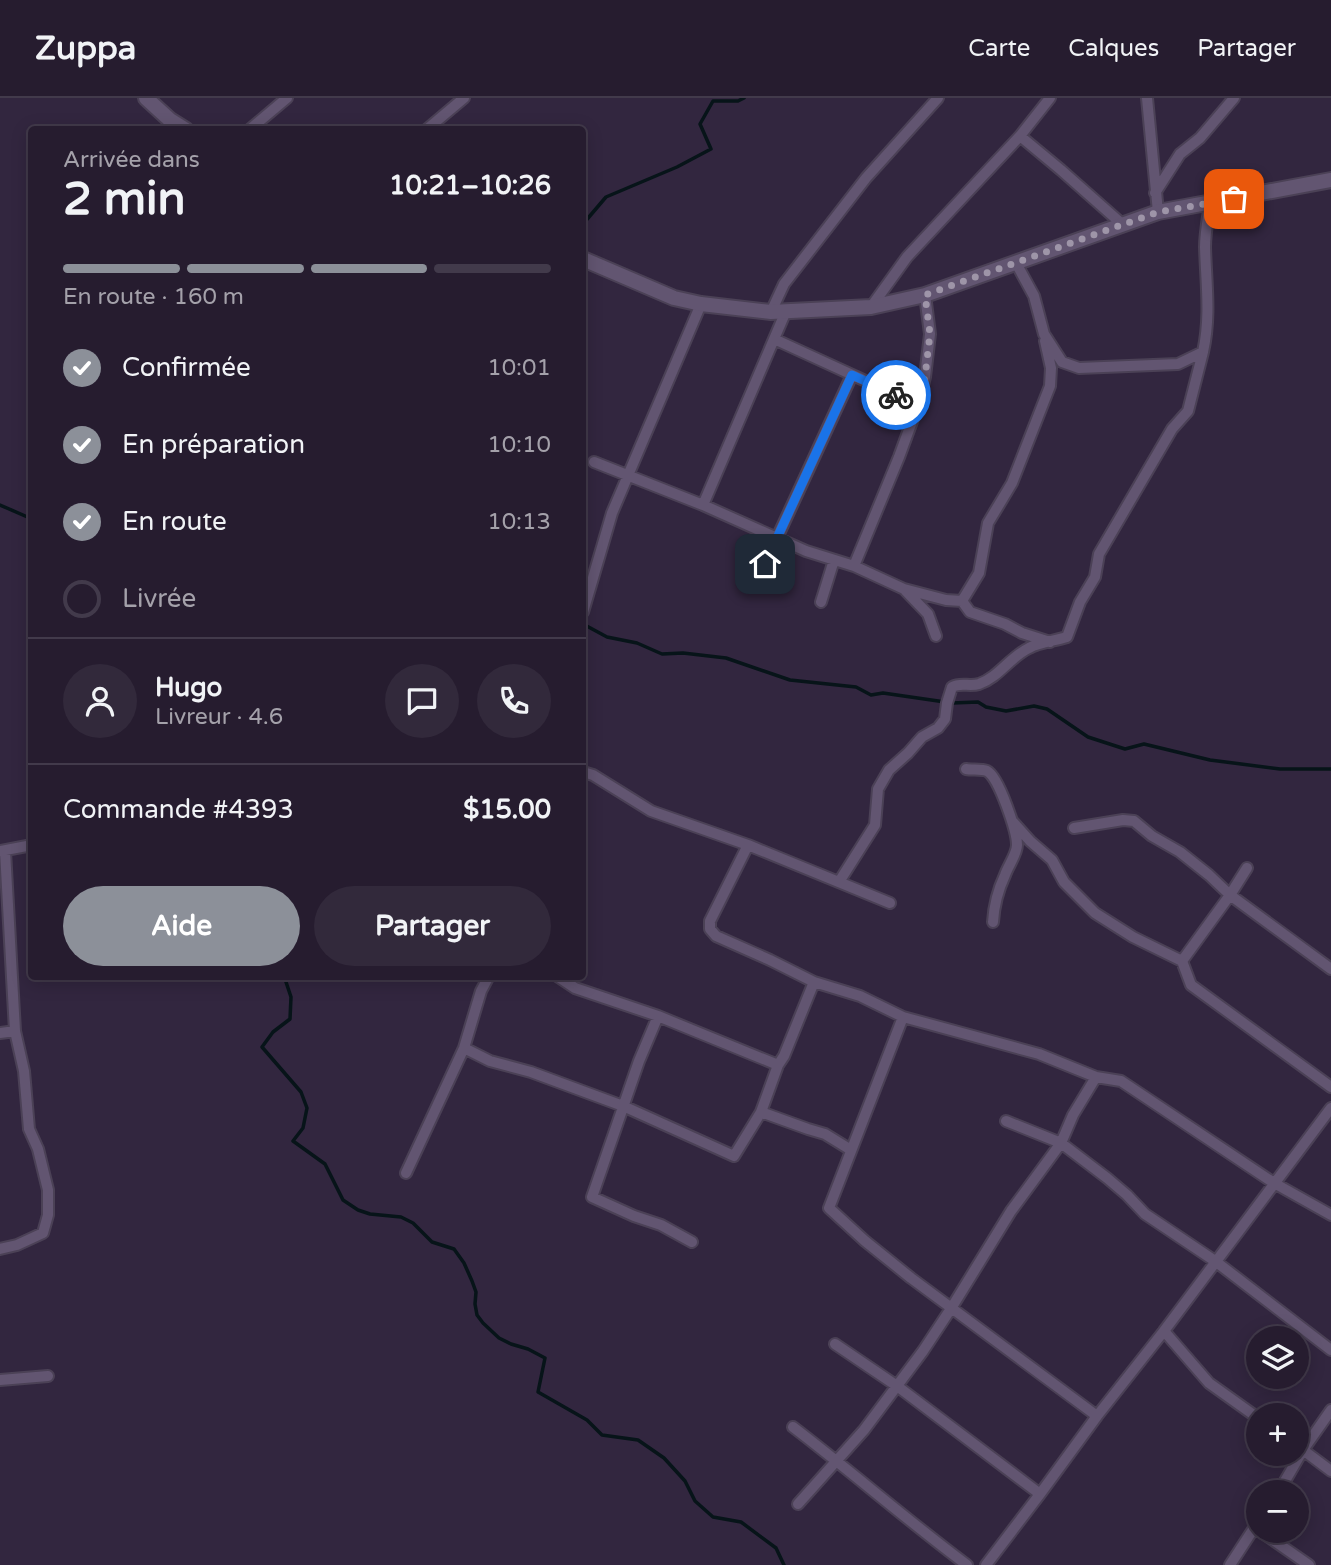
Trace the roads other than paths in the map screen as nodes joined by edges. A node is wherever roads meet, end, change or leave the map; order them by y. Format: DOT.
graph roads {
  1 [pos="146,98"];
  2 [pos="287,98"];
  3 [pos="464,98"];
  4 [pos="938,98"];
  5 [pos="1050,98"];
  6 [pos="1147,98"];
  7 [pos="1234,98"];
  8 [pos="180,126"];
  9 [pos="254,126"];
  10 [pos="431,126"];
  11 [pos="1020,136"];
  12 [pos="1331,180"];
  13 [pos="1156,193"];
  14 [pos="1210,203"];
  15 [pos="1158,212"];
  16 [pos="1122,224"];
  17 [pos="586,260"];
  18 [pos="1016,263"];
  19 [pos="925,295"];
  20 [pos="701,304"];
  21 [pos="871,307"];
  22 [pos="786,311"];
  23 [pos="771,312"];
  24 [pos="1044,334"];
  25 [pos="774,340"];
  26 [pos="1203,352"];
  27 [pos="852,375"];
  28 [pos="918,405"];
  29 [pos="594,462"];
  30 [pos="627,476"];
  31 [pos="703,505"];
  32 [pos="777,538"];
  33 [pos="834,560"];
  34 [pos="765,564"];
  35 [pos="853,566"];
  36 [pos="904,589"];
  37 [pos="962,601"];
  38 [pos="586,602"];
  39 [pos="821,602"];
  40 [pos="936,636"];
  41 [pos="1052,642"];
  42 [pos="966,769"];
  43 [pos="586,773"];
  44 [pos="1013,822"];
  45 [pos="1074,828"];
  46 [pos="748,845"];
  47 [pos="28,846"];
  48 [pos="2,851"];
  49 [pos="1247,868"];
  50 [pos="839,882"];
  51 [pos="1230,895"];
  52 [pos="890,903"];
  53 [pos="993,922"];
  54 [pos="1182,961"];
  55 [pos="1331,969"];
  56 [pos="487,980"];
  57 [pos="563,980"];
  58 [pos="814,982"];
  59 [pos="658,1016"];
  60 [pos="903,1017"];
  61 [pos="15,1031"];
  62 [pos="0,1034"];
  63 [pos="464,1048"];
  64 [pos="778,1065"];
  65 [pos="1096,1077"];
  66 [pos="1331,1087"];
  67 [pos="623,1106"];
  68 [pos="1331,1108"];
  69 [pos="761,1112"];
  70 [pos="1006,1121"];
  71 [pos="1061,1143"];
  72 [pos="851,1150"];
  73 [pos="406,1173"];
  74 [pos="1275,1183"];
  75 [pos="1331,1215"];
  76 [pos="692,1242"];
  77 [pos="0,1249"];
  78 [pos="1215,1261"];
  79 [pos="952,1307"];
  80 [pos="1164,1331"];
  81 [pos="835,1343"];
  82 [pos="1331,1350"];
  83 [pos="48,1376"];
  84 [pos="0,1380"];
  85 [pos="897,1386"];
  86 [pos="1246,1409"];
  87 [pos="1331,1410"];
  88 [pos="1097,1416"];
  89 [pos="793,1427"];
  90 [pos="1309,1437"];
  91 [pos="1309,1455"];
  92 [pos="837,1460"];
  93 [pos="1331,1471"];
  94 [pos="1040,1494"];
  95 [pos="798,1504"];
  96 [pos="1247,1543"];
  97 [pos="1278,1543"];
  98 [pos="967,1565"];
  99 [pos="986,1565"];
  100 [pos="1230,1565"];
  101 [pos="1308,1565"];
  1 -- 8 [label="street"];
  2 -- 9 [label="street"];
  3 -- 10 [label="street"];
  4 -- 23 [label="street"];
  5 -- 11 [label="street"];
  6 -- 13 [label="street"];
  7 -- 13 [label="street"];
  11 -- 16 [label="street"];
  11 -- 21 [label="street"];
  12 -- 14 [label="street"];
  13 -- 15 [label="street"];
  14 -- 15 [label="street"];
  14 -- 26 [label="street"];
  15 -- 16 [label="street"];
  16 -- 18 [label="street"];
  17 -- 20 [label="street"];
  18 -- 19 [label="street"];
  18 -- 24 [label="street"];
  19 -- 21 [label="street"];
  19 -- 28 [label="street"];
  20 -- 23 [label="street"];
  20 -- 30 [label="street"];
  21 -- 22 [label="street"];
  22 -- 23 [label="street"];
  22 -- 25 [label="street"];
  24 -- 26 [label="street"];
  24 -- 37 [label="street"];
  25 -- 27 [label="street"];
  25 -- 31 [label="street"];
  26 -- 41 [label="street"];
  27 -- 28 [label="street"];
  27 -- 32 [label="street"];
  28 -- 35 [label="street"];
  29 -- 30 [label="street"];
  30 -- 31 [label="street"];
  30 -- 38 [label="street"];
  31 -- 32 [label="street"];
  32 -- 33 [label="street"];
  32 -- 34 [label="street"];
  33 -- 35 [label="street"];
  33 -- 39 [label="street"];
  35 -- 36 [label="street"];
  36 -- 37 [label="street"];
  36 -- 40 [label="street"];
  37 -- 41 [label="street"];
  41 -- 50 [label="street"];
  42 -- 44 [label="street"];
  43 -- 46 [label="street"];
  44 -- 53 [label="street"];
  44 -- 54 [label="street"];
  45 -- 51 [label="street"];
  46 -- 50 [label="street"];
  46 -- 58 [label="street"];
  47 -- 48 [label="street"];
  48 -- 61 [label="street"];
  49 -- 51 [label="street"];
  50 -- 52 [label="street"];
  51 -- 54 [label="street"];
  51 -- 55 [label="street"];
  54 -- 66 [label="street"];
  56 -- 63 [label="street"];
  57 -- 59 [label="street"];
  58 -- 60 [label="street"];
  58 -- 64 [label="street"];
  59 -- 64 [label="street"];
  59 -- 67 [label="street"];
  60 -- 65 [label="street"];
  60 -- 72 [label="street"];
  61 -- 62 [label="street"];
  61 -- 77 [label="street"];
  63 -- 67 [label="street"];
  63 -- 73 [label="street"];
  64 -- 69 [label="street"];
  65 -- 71 [label="street"];
  65 -- 74 [label="street"];
  67 -- 69 [label="street"];
  67 -- 76 [label="street"];
  68 -- 74 [label="street"];
  69 -- 72 [label="street"];
  70 -- 71 [label="street"];
  71 -- 78 [label="street"];
  71 -- 79 [label="street"];
  72 -- 79 [label="street"];
  74 -- 75 [label="street"];
  74 -- 78 [label="street"];
  78 -- 80 [label="street"];
  78 -- 82 [label="street"];
  79 -- 85 [label="street"];
  79 -- 88 [label="street"];
  80 -- 86 [label="street"];
  80 -- 88 [label="street"];
  81 -- 85 [label="street"];
  83 -- 84 [label="street"];
  85 -- 92 [label="street"];
  85 -- 94 [label="street"];
  87 -- 90 [label="street"];
  88 -- 94 [label="street"];
  89 -- 92 [label="street"];
  91 -- 93 [label="street"];
  92 -- 95 [label="street"];
  92 -- 98 [label="street"];
  94 -- 99 [label="street"];
  96 -- 100 [label="street"];
  97 -- 101 [label="street"];
}
